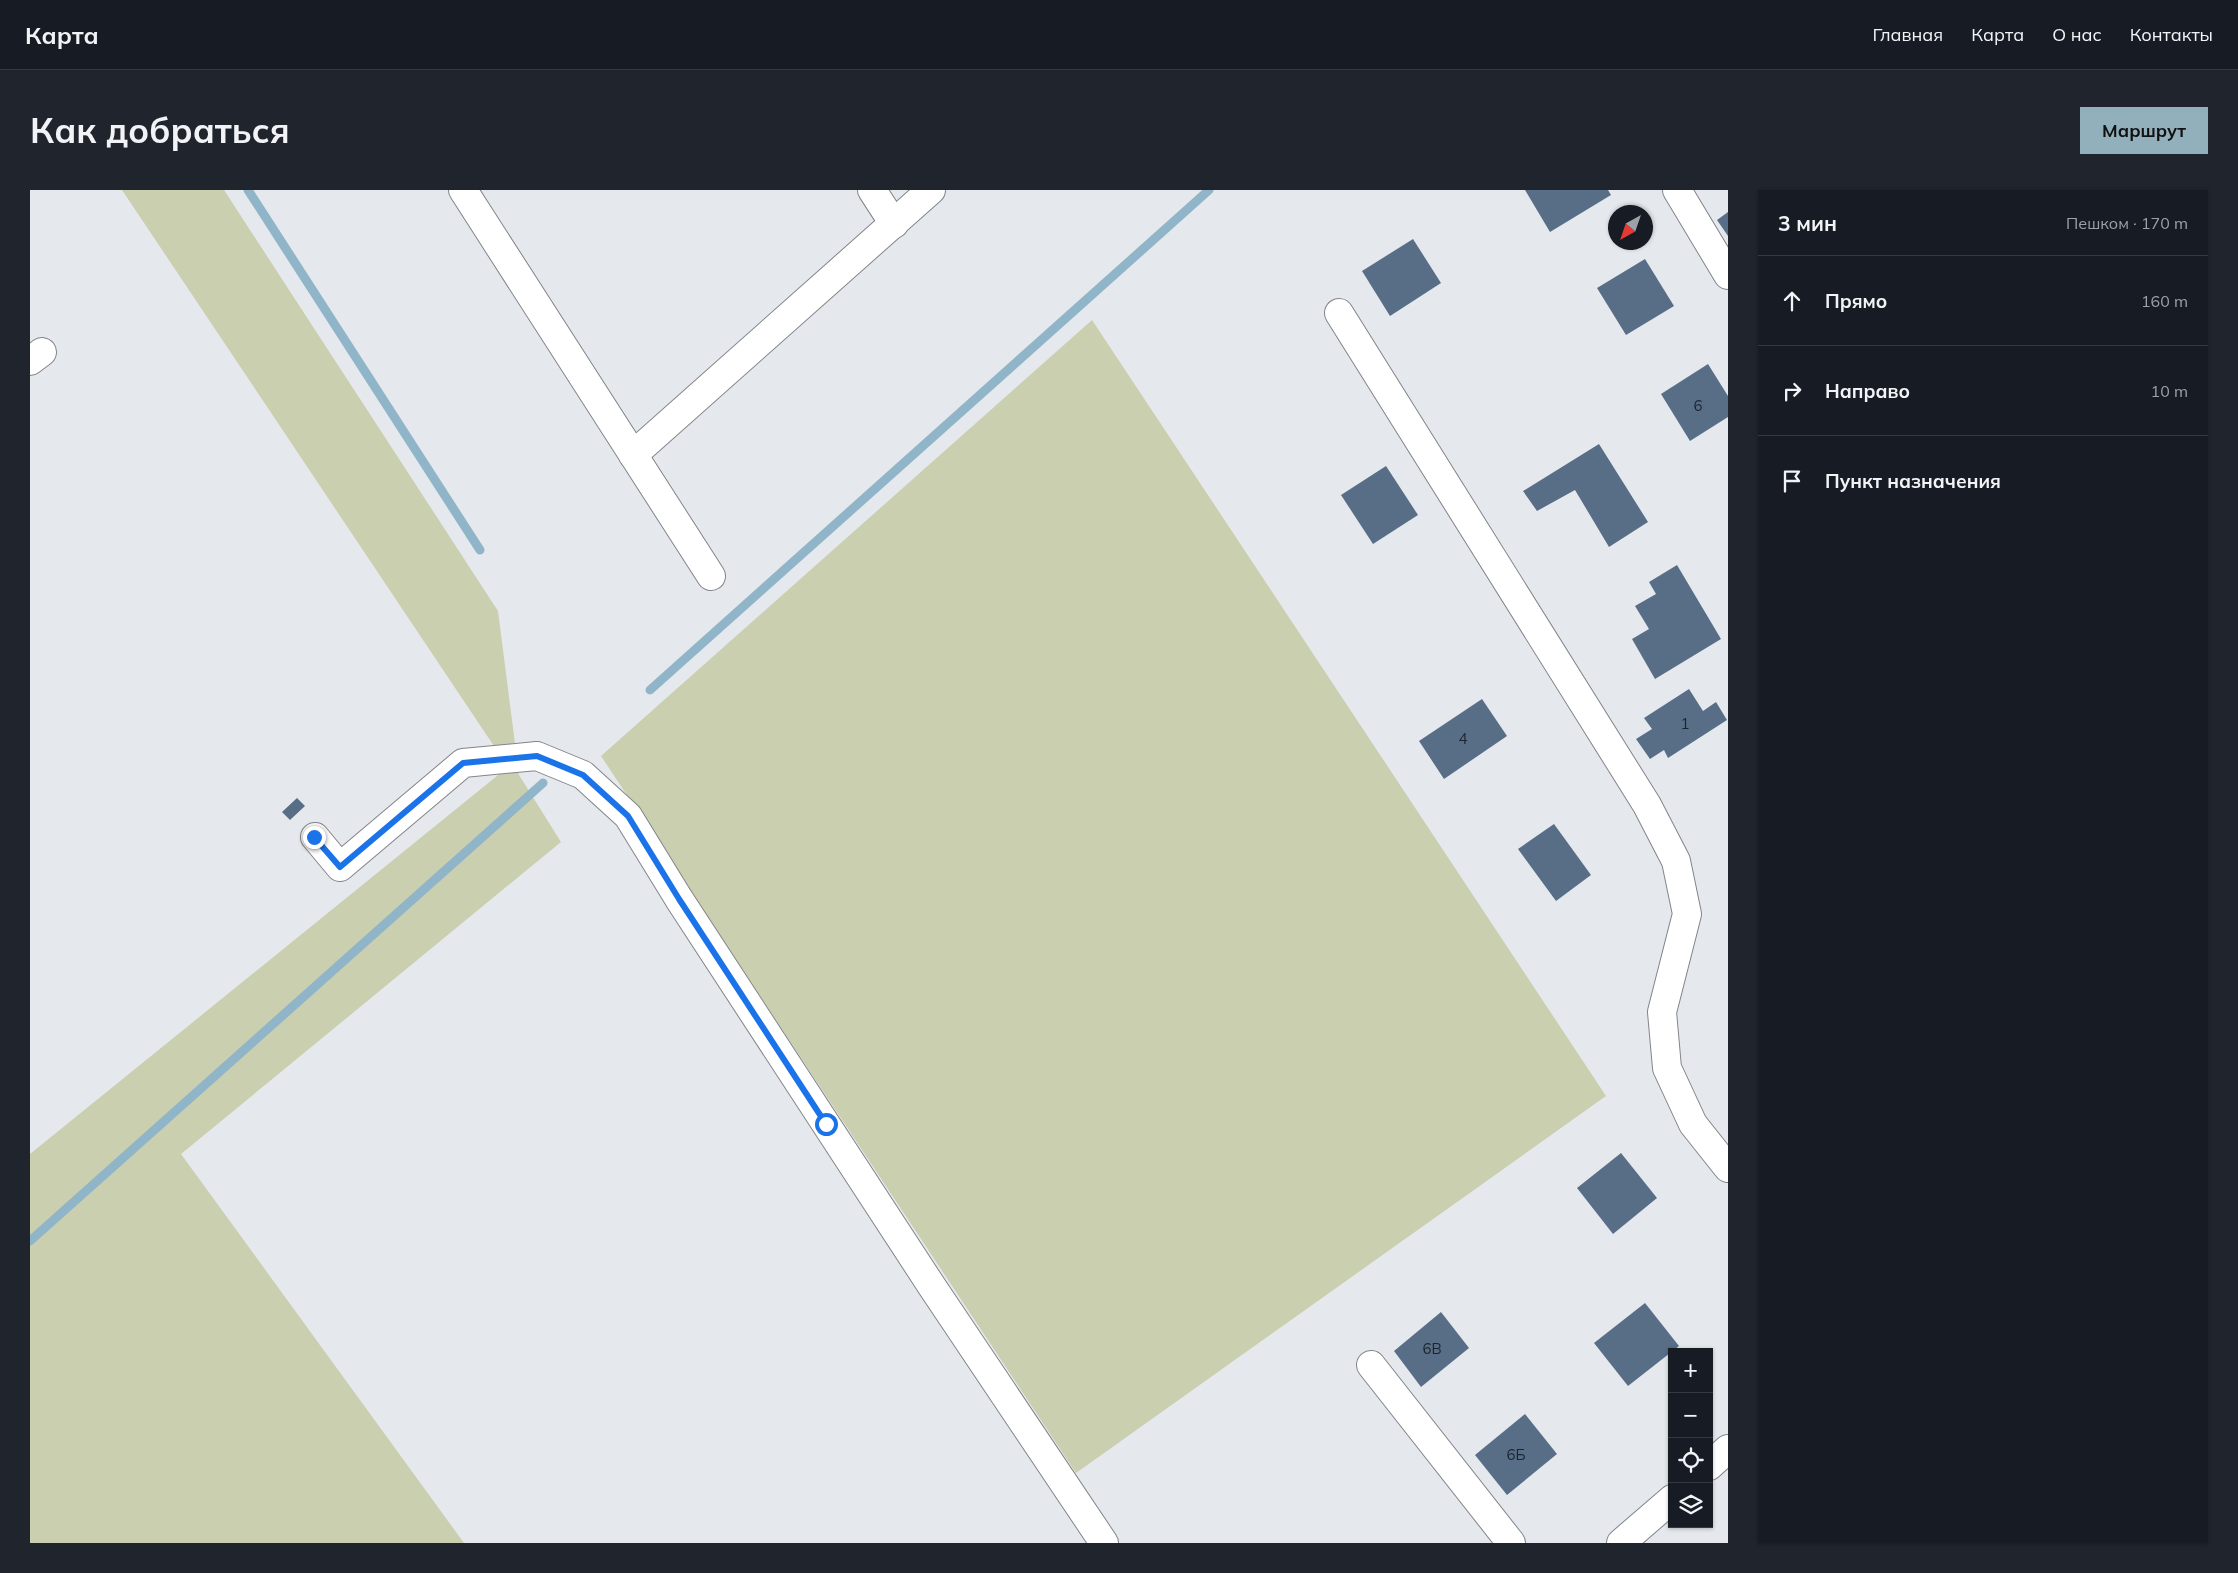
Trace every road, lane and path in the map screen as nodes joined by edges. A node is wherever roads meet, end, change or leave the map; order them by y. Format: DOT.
graph roads {
  1 [pos="463,190"];
  2 [pos="872,190"];
  3 [pos="931,190"];
  4 [pos="1677,190"];
  5 [pos="894,224"];
  6 [pos="1728,275"];
  7 [pos="1339,313"];
  8 [pos="633,455"];
  9 [pos="711,576"];
  10 [pos="314,837"];
  11 [pos="1728,1168"];
  12 [pos="1372,1366"];
  13 [pos="1728,1449"];
  14 [pos="1713,1462"];
  15 [pos="1668,1502"];
  16 [pos="1104,1543"];
  17 [pos="1511,1543"];
  18 [pos="1621,1543"];
  1 -- 8 [label="lane"];
  2 -- 5 [label="lane"];
  3 -- 5 [label="lane"];
  4 -- 6 [label="lane"];
  5 -- 8 [label="lane"];
  7 -- 11 [label="lane"];
  8 -- 9 [label="lane"];
  10 -- 16 [label="lane"];
  12 -- 17 [label="lane"];
  13 -- 14 [label="lane"];
  15 -- 18 [label="lane"];
}
